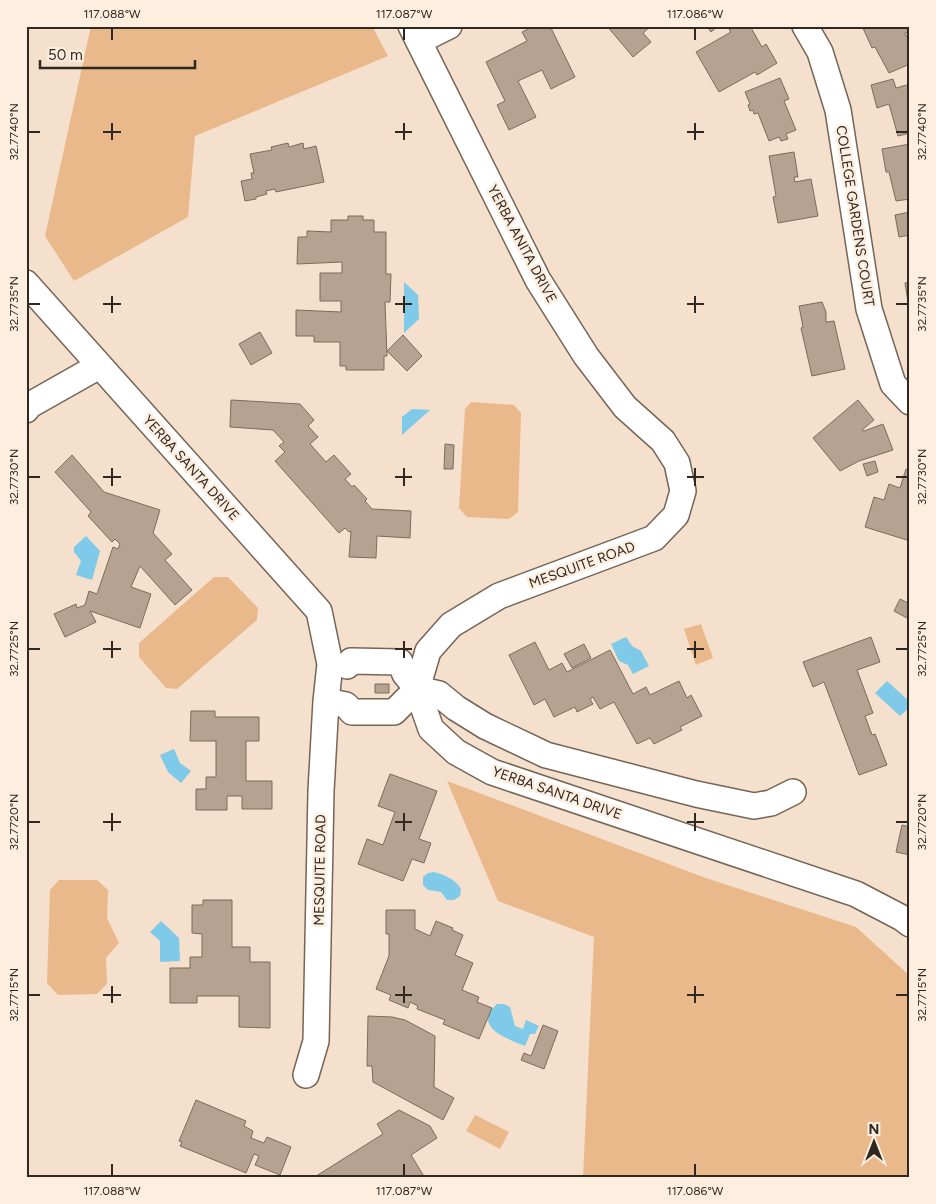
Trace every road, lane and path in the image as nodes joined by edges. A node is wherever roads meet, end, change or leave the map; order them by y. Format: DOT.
graph roads {
  1 [pos="449,26"];
  2 [pos="805,26"];
  3 [pos="415,34"];
  4 [pos="26,283"];
  5 [pos="99,366"];
  6 [pos="910,402"];
  7 [pos="26,410"];
  8 [pos="663,441"];
  9 [pos="339,665"];
  10 [pos="409,688"];
  11 [pos="336,703"];
  12 [pos="793,792"];
  13 [pos="910,924"];
  14 [pos="306,1075"];
  1 -- 3 [label="street"];
  2 -- 6 [label="street, COLLEGE GARDENS COURT"];
  3 -- 8 [label="street, YERBA ANITA DRIVE"];
  4 -- 5 [label="street, YERBA SANTA DRIVE"];
  5 -- 7 [label="street"];
  5 -- 9 [label="street, YERBA SANTA DRIVE"];
  8 -- 10 [label="street, MESQUITE ROAD"];
  9 -- 10 [label="street"];
  9 -- 11 [label="street, MESQUITE ROAD"];
  10 -- 11 [label="street"];
  10 -- 12 [label="street"];
  10 -- 13 [label="street, YERBA SANTA DRIVE"];
  11 -- 14 [label="street, MESQUITE ROAD"];
}
